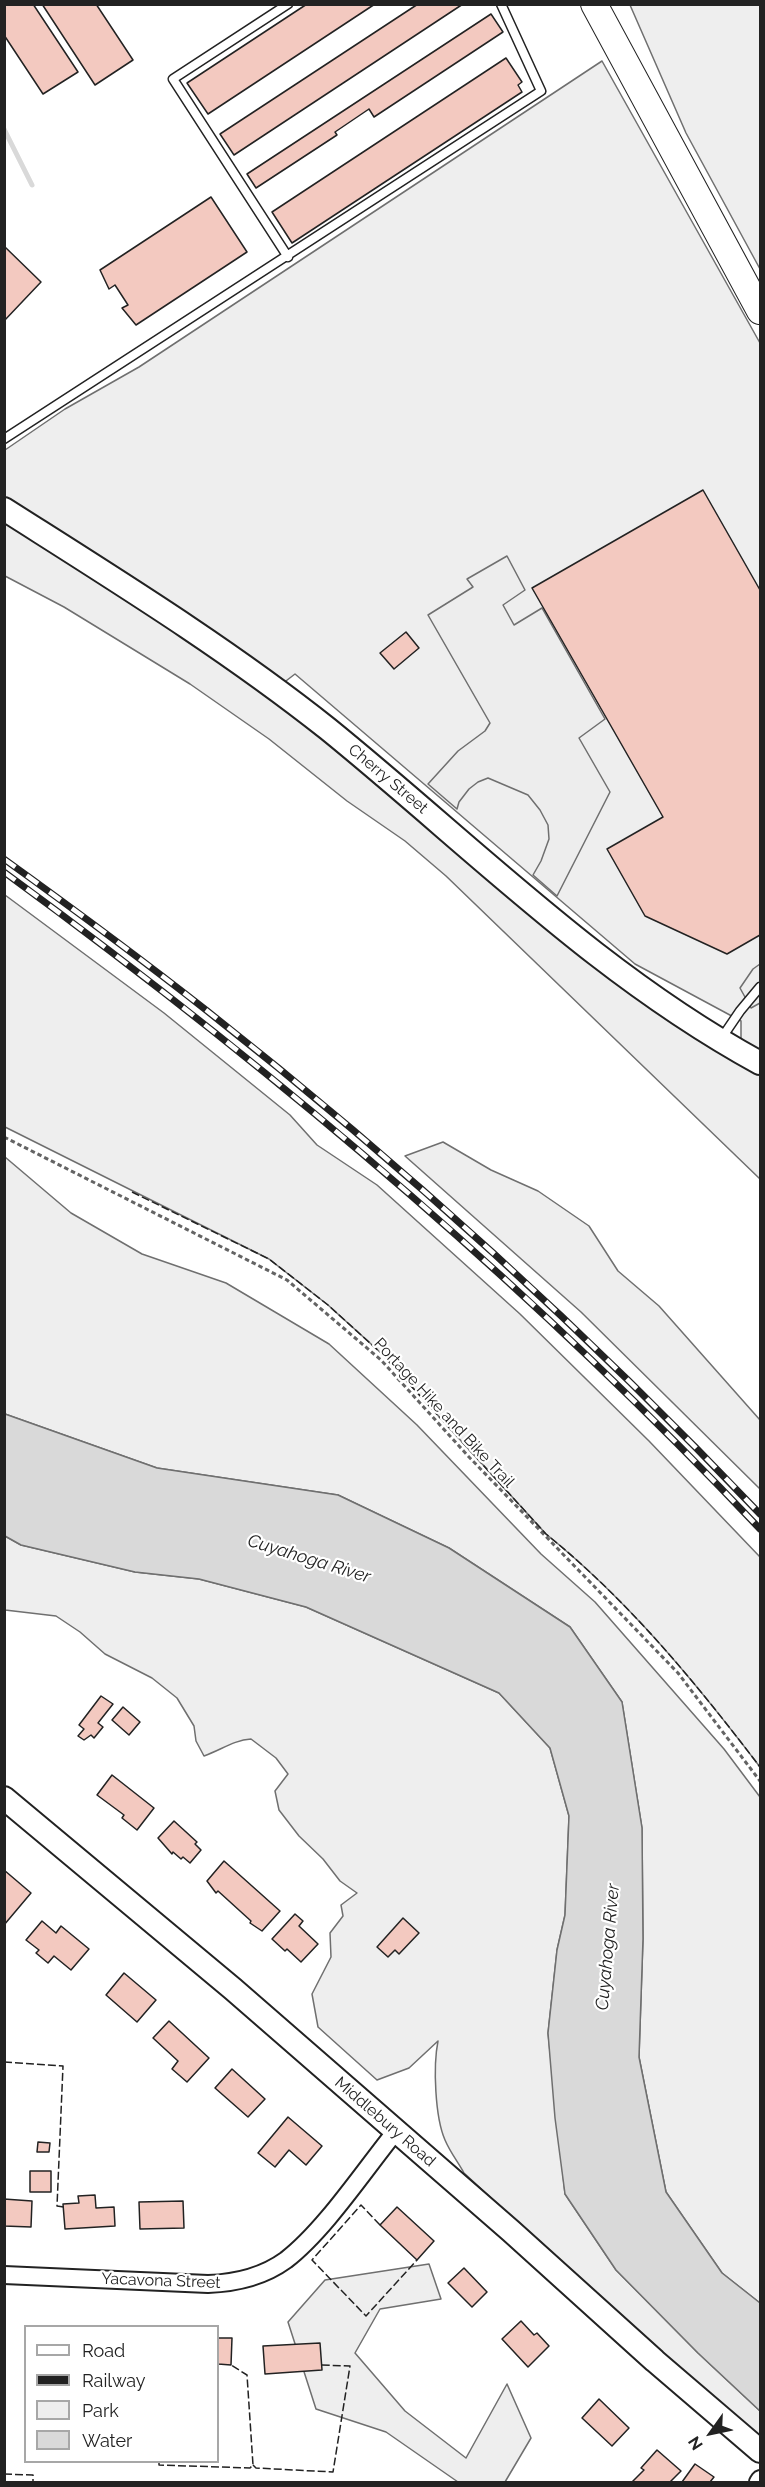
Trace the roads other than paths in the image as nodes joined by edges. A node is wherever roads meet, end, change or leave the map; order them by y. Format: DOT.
graph roads {
  1 [pos="288,4"];
  2 [pos="501,4"];
  3 [pos="594,4"];
  4 [pos="601,4"];
  5 [pos="610,31"];
  6 [pos="288,257"];
  7 [pos="760,311"];
  8 [pos="4,439"];
  9 [pos="4,509"];
  10 [pos="760,987"];
  11 [pos="720,1041"];
  12 [pos="760,1062"];
  13 [pos="4,1798"];
  14 [pos="396,2131"];
  15 [pos="4,2274"];
  16 [pos="760,2451"];
  17 [pos="760,2479"];
  18 [pos="758,2482"];
  1 -- 6 [label="lane"];
  2 -- 6 [label="lane"];
  3 -- 5 [label="main road"];
  4 -- 5 [label="main road"];
  5 -- 7 [label="main road"];
  6 -- 8 [label="lane"];
  9 -- 11 [label="street, Cherry Street"];
  10 -- 11 [label="lane"];
  11 -- 12 [label="street, Cherry Street"];
  13 -- 14 [label="street, Middlebury Road"];
  14 -- 15 [label="street, Yacavona Street"];
  14 -- 16 [label="street, Middlebury Road"];
  17 -- 18 [label="street"];
}
